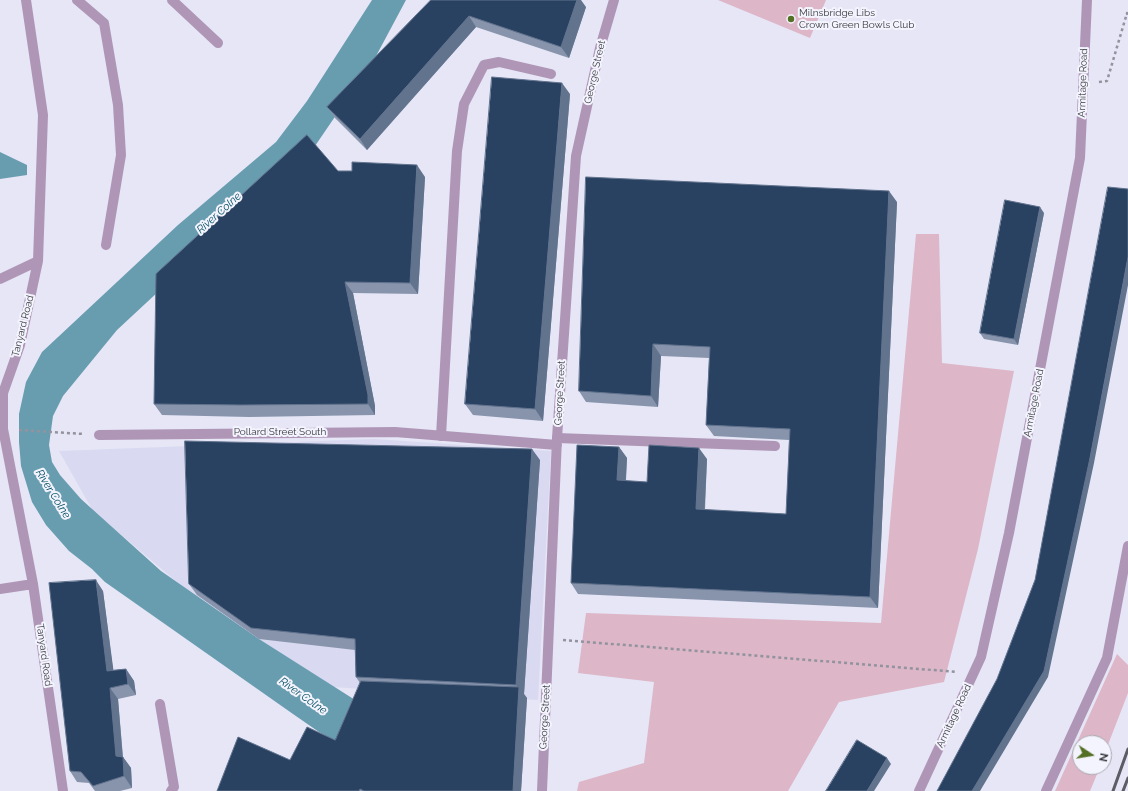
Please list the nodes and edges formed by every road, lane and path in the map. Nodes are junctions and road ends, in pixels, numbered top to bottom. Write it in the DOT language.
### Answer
graph roads {
  1 [pos="26,0"];
  2 [pos="77,0"];
  3 [pos="172,0"];
  4 [pos="614,0"];
  5 [pos="1087,0"];
  6 [pos="1128,14"];
  7 [pos="1128,17"];
  8 [pos="218,44"];
  9 [pos="551,74"];
  10 [pos="1083,82"];
  11 [pos="106,245"];
  12 [pos="38,261"];
  13 [pos="0,279"];
  14 [pos="3,429"];
  15 [pos="99,435"];
  16 [pos="441,436"];
  17 [pos="557,441"];
  18 [pos="775,446"];
  19 [pos="1128,546"];
  20 [pos="33,584"];
  21 [pos="0,589"];
  22 [pos="548,639"];
  23 [pos="974,673"];
  24 [pos="160,704"];
  25 [pos="63,791"];
  26 [pos="171,791"];
  27 [pos="542,791"];
  28 [pos="919,791"];
  29 [pos="1046,791"];
  1 -- 12 [label="street, Tanyard Road"];
  2 -- 11 [label="street"];
  3 -- 8 [label="street"];
  4 -- 17 [label="street, George Street"];
  5 -- 10 [label="street, Armitage Road"];
  6 -- 7 [label="path"];
  6 -- 10 [label="path"];
  9 -- 16 [label="street"];
  10 -- 23 [label="street, Armitage Road"];
  12 -- 13 [label="street"];
  12 -- 14 [label="street, Tanyard Road"];
  14 -- 15 [label="path"];
  14 -- 20 [label="street, Tanyard Road"];
  15 -- 16 [label="street, Pollard Street South"];
  16 -- 17 [label="street, Pollard Street South"];
  17 -- 18 [label="street, Pollard Street South"];
  17 -- 22 [label="street, George Street"];
  19 -- 29 [label="street"];
  20 -- 21 [label="street"];
  20 -- 25 [label="street, Tanyard Road"];
  22 -- 23 [label="path"];
  22 -- 27 [label="street, George Street"];
  23 -- 28 [label="street, Armitage Road"];
  24 -- 26 [label="street"];
}
